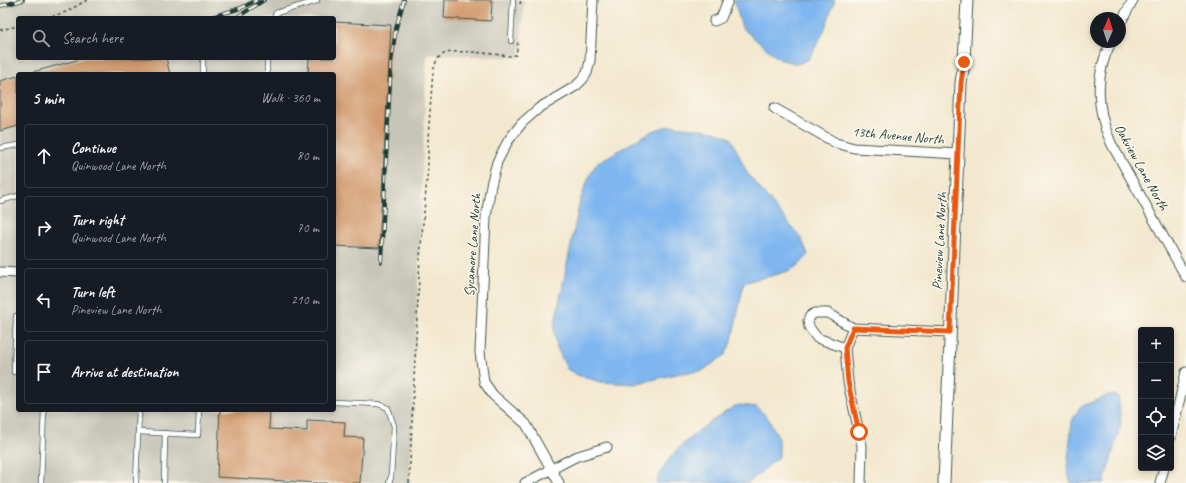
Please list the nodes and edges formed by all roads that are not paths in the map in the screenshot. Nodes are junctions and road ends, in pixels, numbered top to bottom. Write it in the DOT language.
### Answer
graph roads {
  1 [pos="513,0"];
  2 [pos="593,0"];
  3 [pos="728,0"];
  4 [pos="967,0"];
  5 [pos="1133,0"];
  6 [pos="317,1"];
  7 [pos="1126,13"];
  8 [pos="275,16"];
  9 [pos="714,21"];
  10 [pos="511,41"];
  11 [pos="1109,48"];
  12 [pos="203,60"];
  13 [pos="267,60"];
  14 [pos="203,72"];
  15 [pos="267,72"];
  16 [pos="774,108"];
  17 [pos="16,145"];
  18 [pos="0,148"];
  19 [pos="958,154"];
  20 [pos="16,197"];
  21 [pos="0,201"];
  22 [pos="0,272"];
  23 [pos="16,273"];
  24 [pos="1186,277"];
  25 [pos="16,316"];
  26 [pos="853,328"];
  27 [pos="950,332"];
  28 [pos="845,348"];
  29 [pos="16,372"];
  30 [pos="1186,372"];
  31 [pos="336,402"];
  32 [pos="44,412"];
  33 [pos="140,412"];
  34 [pos="199,412"];
  35 [pos="138,432"];
  36 [pos="166,434"];
  37 [pos="1171,435"];
  38 [pos="608,447"];
  39 [pos="551,468"];
  40 [pos="1163,471"];
  41 [pos="41,483"];
  42 [pos="136,483"];
  43 [pos="164,483"];
  44 [pos="389,483"];
  45 [pos="525,483"];
  46 [pos="559,483"];
  47 [pos="861,483"];
  48 [pos="944,483"];
  49 [pos="1160,483"];
  1 -- 10 [label="lane"];
  2 -- 39 [label="street, Sycamore Lane North"];
  3 -- 9 [label="street"];
  4 -- 19 [label="street, Pineview Lane North"];
  5 -- 7 [label="street"];
  6 -- 8 [label="lane"];
  11 -- 24 [label="street, Oakview Lane North"];
  12 -- 14 [label="lane"];
  13 -- 15 [label="lane"];
  16 -- 19 [label="street, 13th Avenue North"];
  17 -- 18 [label="lane"];
  19 -- 27 [label="street, Pineview Lane North"];
  20 -- 21 [label="lane"];
  22 -- 23 [label="street"];
  25 -- 29 [label="lane"];
  26 -- 27 [label="street"];
  26 -- 28 [label="street"];
  26 -- 28 [label="street"];
  27 -- 48 [label="street, Pineview Lane North"];
  28 -- 47 [label="street"];
  30 -- 37 [label="street"];
  31 -- 44 [label="lane"];
  32 -- 41 [label="lane"];
  33 -- 35 [label="lane"];
  34 -- 36 [label="lane"];
  35 -- 36 [label="lane"];
  35 -- 42 [label="lane"];
  36 -- 43 [label="lane"];
  38 -- 39 [label="street"];
  39 -- 45 [label="street"];
  39 -- 46 [label="street, Sycamore Lane North"];
  40 -- 49 [label="street"];
}
